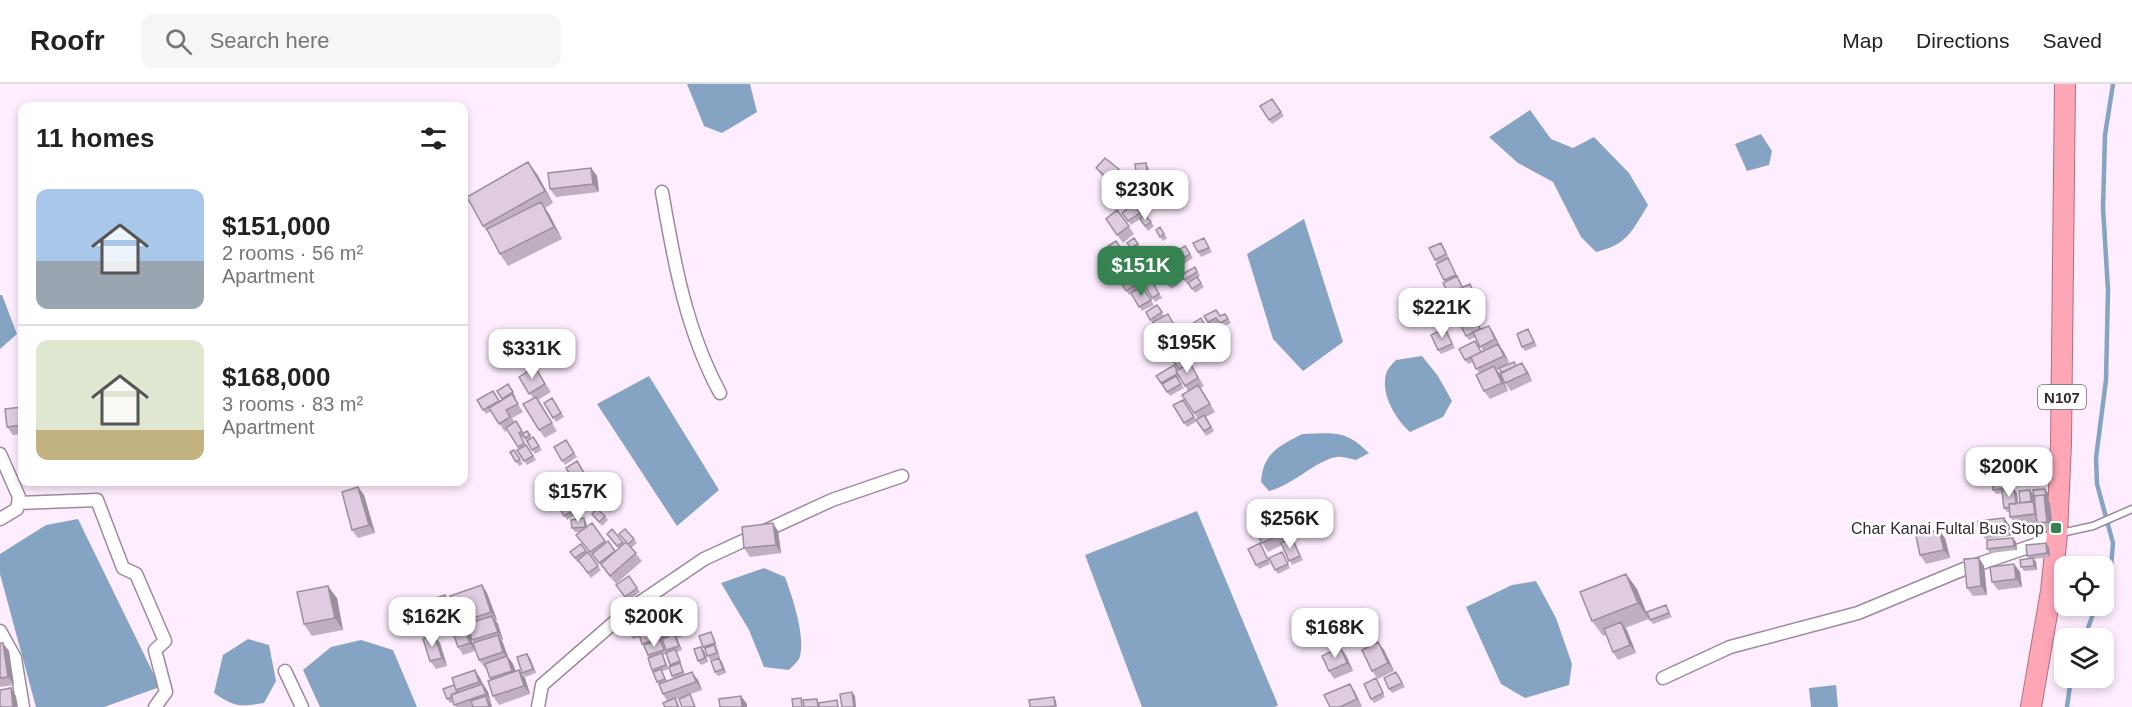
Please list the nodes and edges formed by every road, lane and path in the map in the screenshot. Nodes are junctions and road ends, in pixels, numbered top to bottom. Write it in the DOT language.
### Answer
graph roads {
  1 [pos="2065,84"];
  2 [pos="662,192"];
  3 [pos="720,393"];
  4 [pos="0,454"];
  5 [pos="902,476"];
  6 [pos="18,503"];
  7 [pos="2132,508"];
  8 [pos="0,519"];
  9 [pos="2057,534"];
  10 [pos="0,631"];
  11 [pos="285,671"];
  12 [pos="1663,678"];
  13 [pos="23,707"];
  14 [pos="155,707"];
  15 [pos="302,707"];
  16 [pos="538,707"];
  17 [pos="2031,707"];
  1 -- 9 [label="highway, N107"];
  2 -- 3 [label="street"];
  4 -- 6 [label="street"];
  5 -- 16 [label="street"];
  6 -- 8 [label="street"];
  6 -- 14 [label="street"];
  7 -- 9 [label="lane"];
  9 -- 12 [label="street"];
  9 -- 17 [label="highway, N107"];
  10 -- 13 [label="street"];
  11 -- 15 [label="street"];
}
